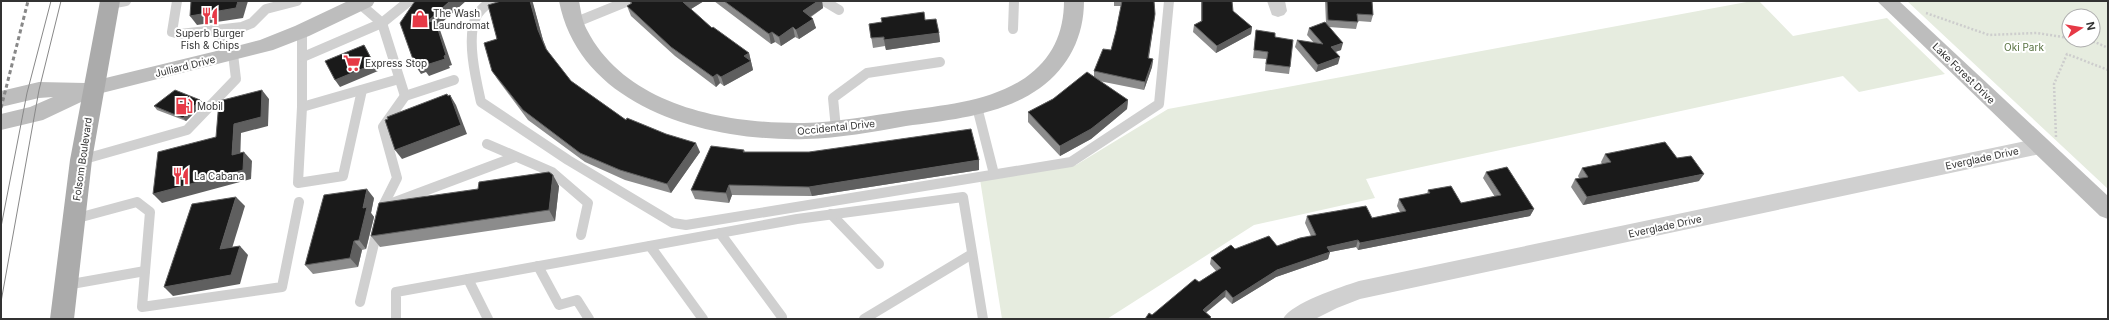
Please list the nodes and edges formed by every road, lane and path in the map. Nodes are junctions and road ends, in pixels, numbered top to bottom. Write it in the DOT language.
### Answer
graph roads {
  1 [pos="177,1"];
  2 [pos="297,1"];
  3 [pos="409,1"];
  4 [pos="491,1"];
  5 [pos="569,1"];
  6 [pos="628,1"];
  7 [pos="824,1"];
  8 [pos="1014,1"];
  9 [pos="1074,1"];
  10 [pos="1168,1"];
  11 [pos="1887,1"];
  12 [pos="115,2"];
  13 [pos="362,2"];
  14 [pos="266,5"];
  15 [pos="839,10"];
  16 [pos="1923,12"];
  17 [pos="382,23"];
  18 [pos="574,23"];
  19 [pos="1013,29"];
  20 [pos="215,31"];
  21 [pos="302,31"];
  22 [pos="2061,37"];
  23 [pos="227,56"];
  24 [pos="303,57"];
  25 [pos="940,62"];
  26 [pos="2108,70"];
  27 [pos="399,79"];
  28 [pos="454,80"];
  29 [pos="93,88"];
  30 [pos="362,90"];
  31 [pos="404,96"];
  32 [pos="1,99"];
  33 [pos="302,107"];
  34 [pos="977,107"];
  35 [pos="1,122"];
  36 [pos="836,129"];
  37 [pos="2048,143"];
  38 [pos="487,144"];
  39 [pos="515,157"];
  40 [pos="81,160"];
  41 [pos="994,174"];
  42 [pos="299,202"];
  43 [pos="383,206"];
  44 [pos="2108,210"];
  45 [pos="831,214"];
  46 [pos="74,218"];
  47 [pos="720,233"];
  48 [pos="581,235"];
  49 [pos="650,246"];
  50 [pos="972,254"];
  51 [pos="879,264"];
  52 [pos="538,266"];
  53 [pos="145,271"];
  54 [pos="468,279"];
  55 [pos="66,285"];
  56 [pos="360,302"];
  57 [pos="782,317"];
  58 [pos="62,319"];
  59 [pos="396,319"];
  60 [pos="488,319"];
  61 [pos="589,319"];
  62 [pos="704,319"];
  63 [pos="864,319"];
  64 [pos="983,319"];
  65 [pos="1294,319"];
  1 -- 20 [label="lane"];
  2 -- 14 [label="lane"];
  3 -- 17 [label="lane"];
  4 -- 41 [label="lane"];
  5 -- 18 [label="street, Occidental Drive"];
  6 -- 18 [label="lane"];
  7 -- 15 [label="lane"];
  8 -- 19 [label="lane"];
  9 -- 34 [label="street, Occidental Drive"];
  10 -- 41 [label="lane"];
  11 -- 37 [label="street, Lake Forest Drive"];
  12 -- 29 [label="main road, Folsom Boulevard"];
  13 -- 17 [label="lane"];
  13 -- 21 [label="street, Julliard Drive"];
  14 -- 20 [label="lane"];
  16 -- 22 [label="path"];
  17 -- 24 [label="lane"];
  17 -- 27 [label="lane"];
  18 -- 36 [label="street, Occidental Drive"];
  20 -- 23 [label="lane"];
  21 -- 23 [label="street, Julliard Drive"];
  21 -- 24 [label="lane"];
  23 -- 29 [label="street, Julliard Drive"];
  23 -- 40 [label="lane"];
  24 -- 33 [label="lane"];
  25 -- 36 [label="lane"];
  26 -- 37 [label="path"];
  27 -- 30 [label="lane"];
  27 -- 31 [label="lane"];
  28 -- 31 [label="lane"];
  29 -- 32 [label="street"];
  29 -- 35 [label="street"];
  29 -- 40 [label="main road, Folsom Boulevard"];
  30 -- 33 [label="lane"];
  30 -- 33 [label="lane"];
  31 -- 43 [label="lane"];
  34 -- 36 [label="street, Occidental Drive"];
  34 -- 41 [label="lane"];
  37 -- 44 [label="street, Lake Forest Drive"];
  37 -- 65 [label="street, Everglade Drive"];
  38 -- 39 [label="lane"];
  39 -- 43 [label="lane"];
  39 -- 48 [label="lane"];
  40 -- 46 [label="main road, Folsom Boulevard"];
  42 -- 53 [label="lane"];
  43 -- 56 [label="lane"];
  45 -- 47 [label="lane"];
  45 -- 50 [label="lane"];
  45 -- 51 [label="lane"];
  46 -- 53 [label="lane"];
  46 -- 55 [label="main road, Folsom Boulevard"];
  47 -- 49 [label="lane"];
  47 -- 57 [label="lane"];
  49 -- 52 [label="lane"];
  49 -- 62 [label="lane"];
  50 -- 63 [label="lane"];
  50 -- 64 [label="lane"];
  52 -- 54 [label="lane"];
  52 -- 61 [label="lane"];
  53 -- 55 [label="lane"];
  54 -- 59 [label="lane"];
  54 -- 60 [label="lane"];
  55 -- 58 [label="main road, Folsom Boulevard"];
}
